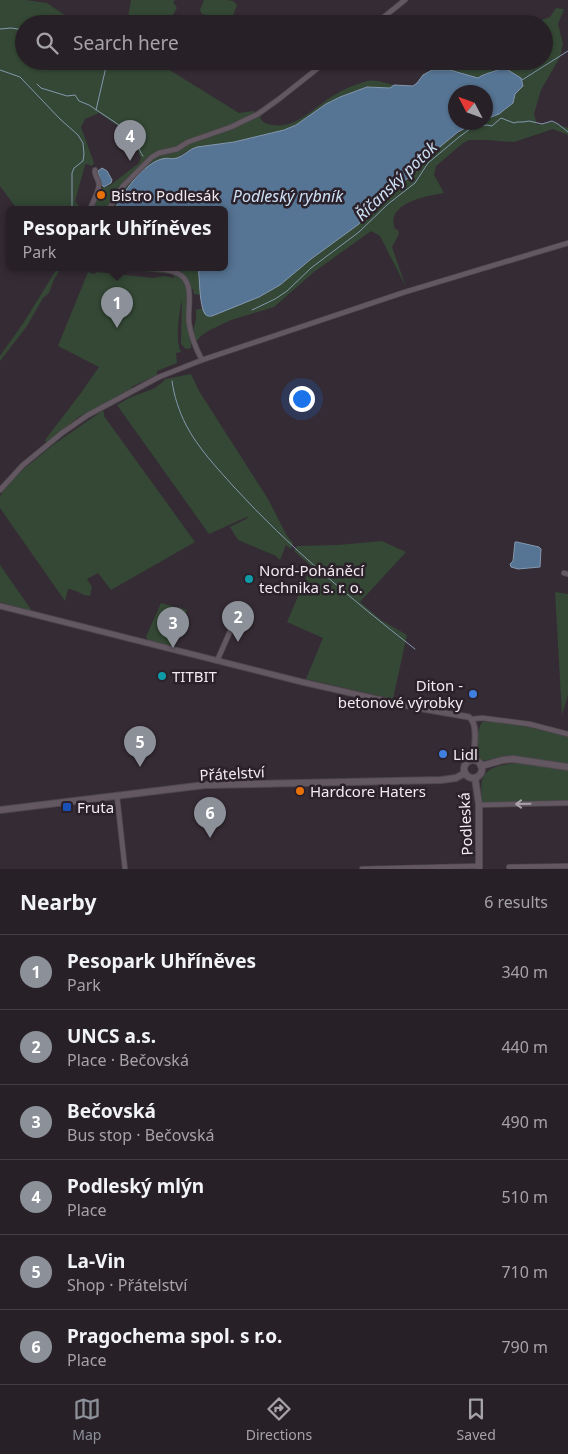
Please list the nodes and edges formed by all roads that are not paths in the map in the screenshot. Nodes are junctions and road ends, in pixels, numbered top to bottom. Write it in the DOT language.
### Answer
graph roads {
  1 [pos="405,0"];
  2 [pos="386,15"];
  3 [pos="316,70"];
  4 [pos="95,170"];
  5 [pos="91,206"];
  6 [pos="111,206"];
  7 [pos="568,243"];
  8 [pos="171,271"];
  9 [pos="202,360"];
  10 [pos="0,490"];
  11 [pos="0,606"];
  12 [pos="239,611"];
  13 [pos="217,661"];
  14 [pos="473,720"];
  15 [pos="568,733"];
  16 [pos="473,760"];
  17 [pos="481,766"];
  18 [pos="568,767"];
  19 [pos="464,773"];
  20 [pos="475,778"];
  21 [pos="117,796"];
  22 [pos="568,803"];
  23 [pos="479,805"];
  24 [pos="0,810"];
  25 [pos="568,866"];
  26 [pos="509,867"];
  27 [pos="480,868"];
  28 [pos="125,869"];
  29 [pos="362,869"];
  30 [pos="415,869"];
  1 -- 2 [label="street"];
  3 -- 6 [label="street"];
  4 -- 5 [label="street"];
  7 -- 9 [label="street"];
  8 -- 9 [label="street"];
  9 -- 10 [label="street"];
  11 -- 13 [label="street"];
  12 -- 13 [label="street"];
  13 -- 14 [label="street"];
  14 -- 15 [label="street"];
  14 -- 16 [label="street"];
  16 -- 17 [label="main road"];
  16 -- 19 [label="main road"];
  17 -- 18 [label="main road"];
  17 -- 20 [label="main road"];
  19 -- 20 [label="main road"];
  19 -- 21 [label="main road, Přátelství"];
  20 -- 23 [label="main road, Podleská"];
  21 -- 24 [label="main road, Přátelství"];
  21 -- 28 [label="street"];
  22 -- 23 [label="street, one-way"];
  23 -- 27 [label="main road, Podleská"];
  25 -- 26 [label="street"];
  27 -- 30 [label="street"];
  29 -- 30 [label="street"];
}
